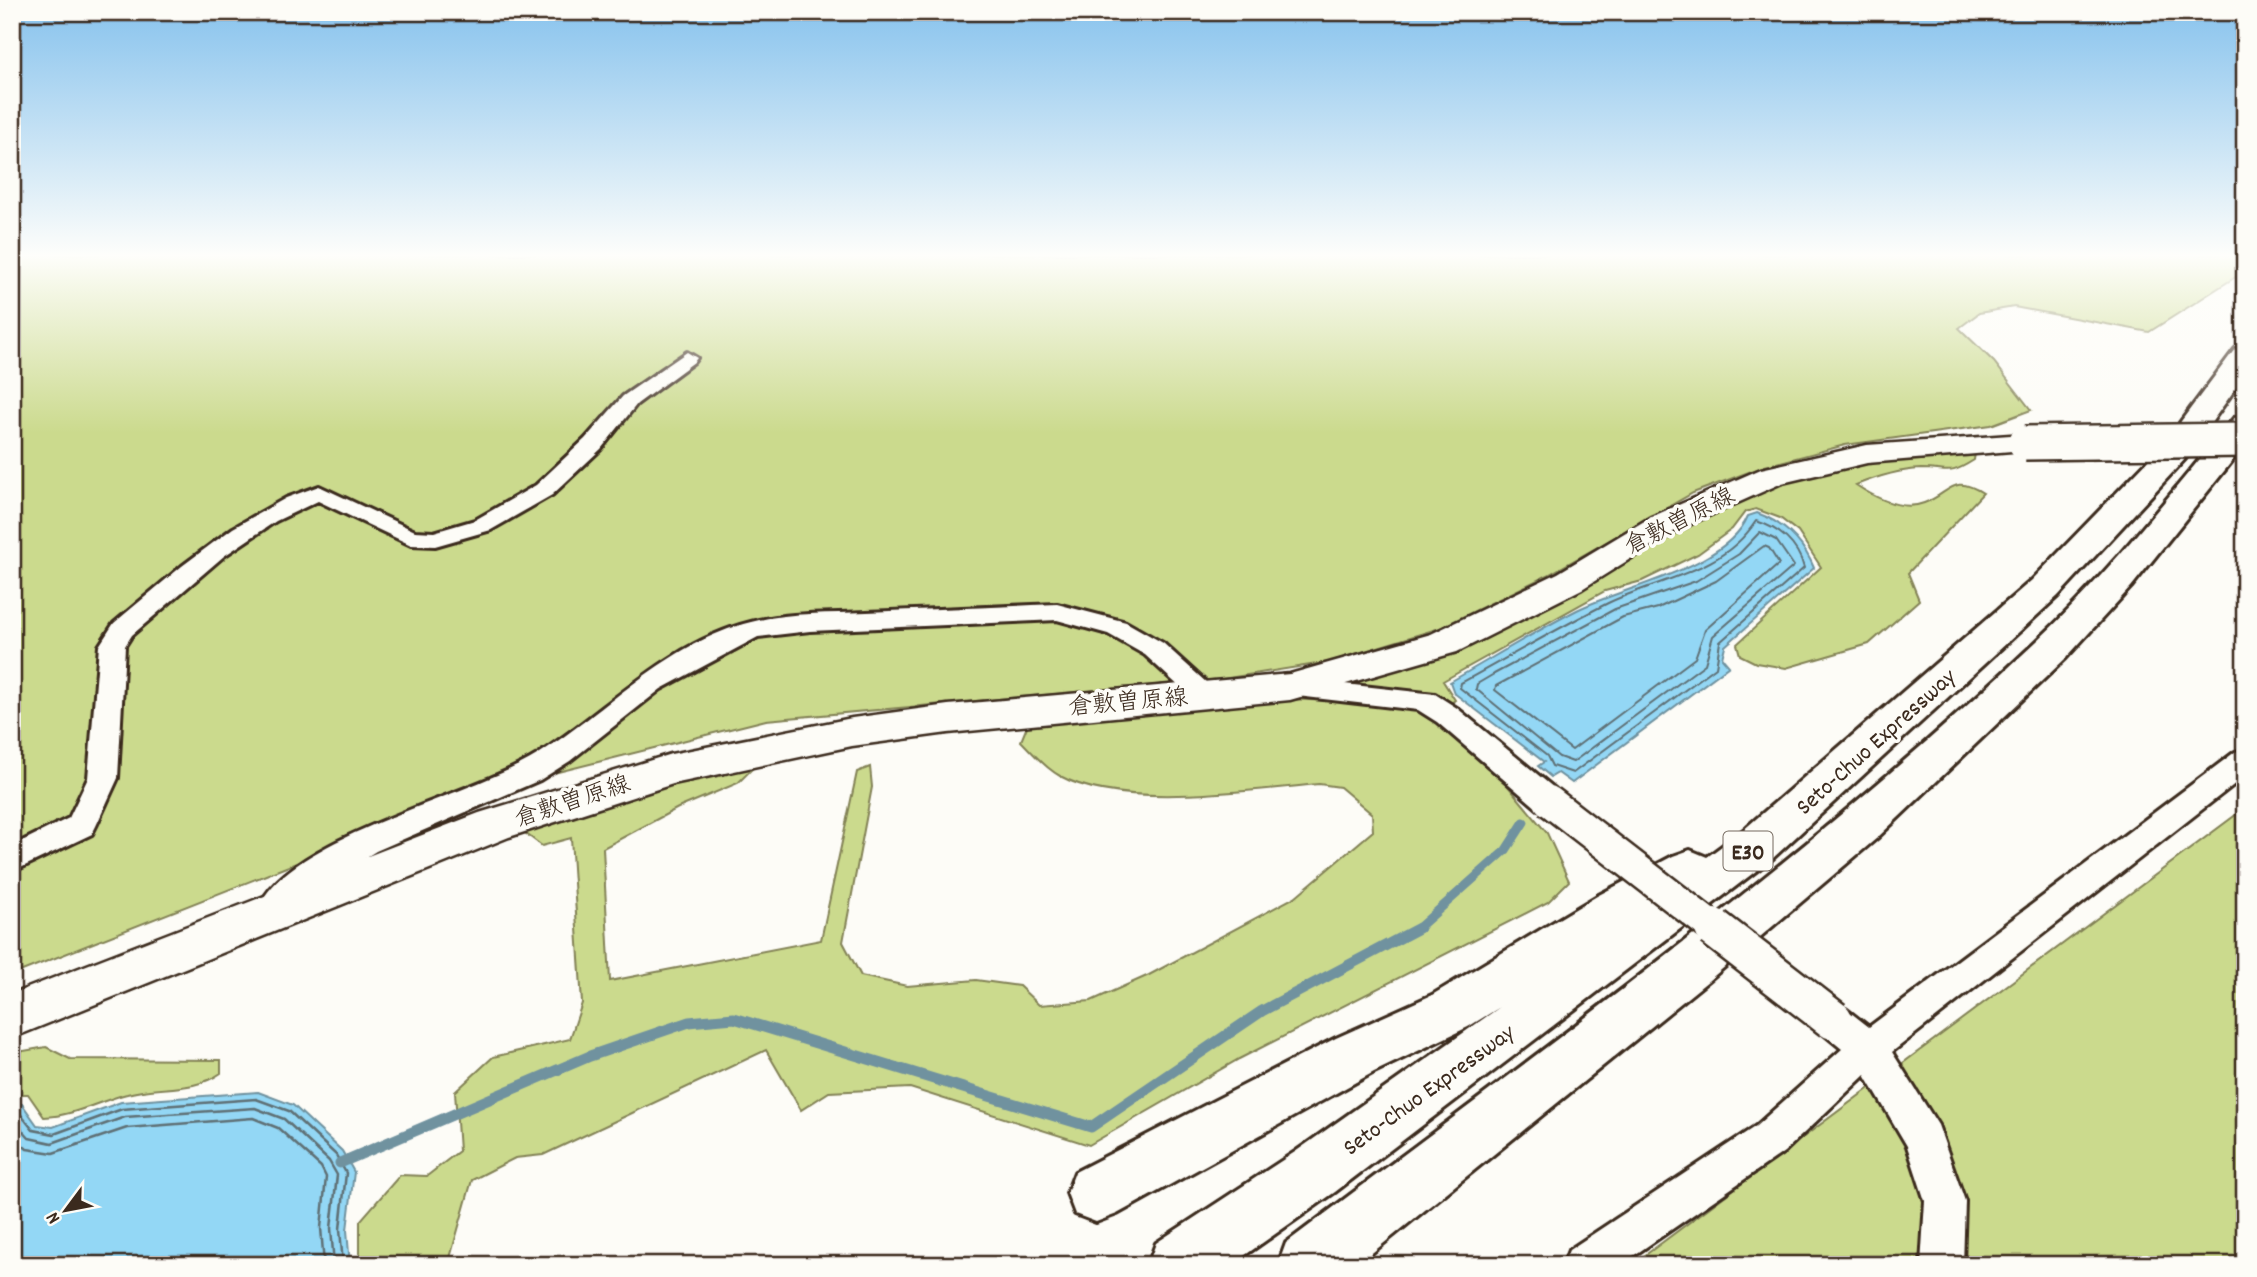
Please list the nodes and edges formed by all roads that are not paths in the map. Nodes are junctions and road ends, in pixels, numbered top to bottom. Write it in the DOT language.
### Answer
graph roads {
  1 [pos="2245,355"];
  2 [pos="687,358"];
  3 [pos="2245,425"];
  4 [pos="2245,440"];
  5 [pos="1290,687"];
  6 [pos="1205,694"];
  7 [pos="2245,760"];
  8 [pos="1757,845"];
  9 [pos="12,860"];
  10 [pos="263,916"];
  11 [pos="12,1016"];
  12 [pos="1869,1048"];
  13 [pos="1097,1193"];
  14 [pos="1178,1265"];
  15 [pos="1308,1265"];
  16 [pos="1584,1265"];
  17 [pos="1942,1265"];
  1 -- 8 [label="highway, Seto-Chuo Expressway / E30"];
  2 -- 9 [label="street"];
  3 -- 15 [label="highway, E30"];
  4 -- 5 [label="street, 倉敷曽原線, bridge"];
  5 -- 6 [label="street, 倉敷曽原線"];
  5 -- 12 [label="street, bridge"];
  6 -- 10 [label="street, 倉敷曽原線"];
  6 -- 10 [label="street"];
  7 -- 12 [label="street"];
  8 -- 13 [label="highway"];
  8 -- 14 [label="highway, Seto-Chuo Expressway / E30"];
  10 -- 11 [label="street, 倉敷曽原線"];
  12 -- 16 [label="street"];
  12 -- 17 [label="street"];
}
